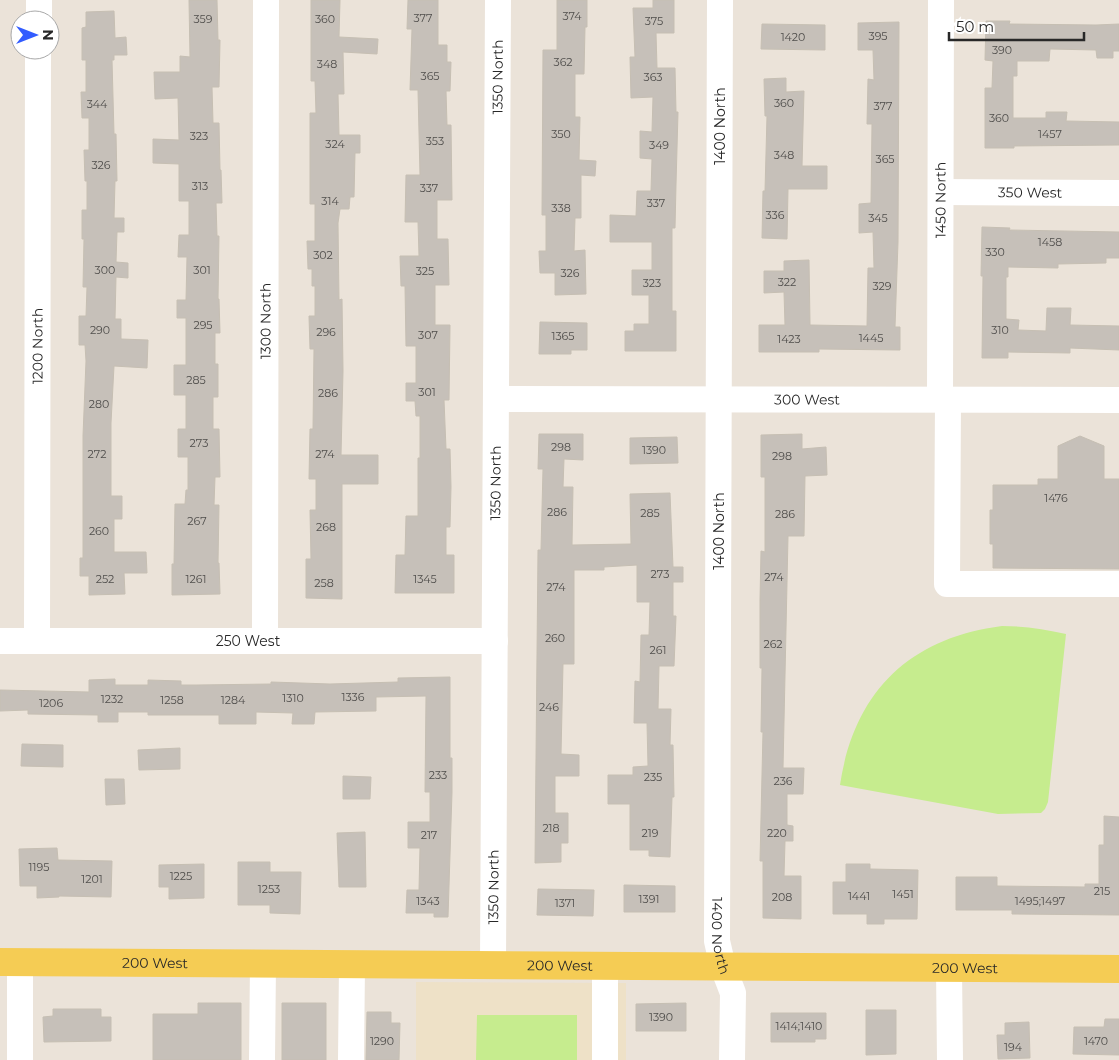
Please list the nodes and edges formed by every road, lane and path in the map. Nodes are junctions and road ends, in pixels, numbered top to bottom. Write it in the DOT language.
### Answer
graph roads {
  1 [pos="266,0"];
  2 [pos="498,0"];
  3 [pos="720,0"];
  4 [pos="941,0"];
  5 [pos="38,60"];
  6 [pos="941,192"];
  7 [pos="1119,193"];
  8 [pos="496,399"];
  9 [pos="719,399"];
  10 [pos="944,400"];
  11 [pos="1119,400"];
  12 [pos="1119,584"];
  13 [pos="0,641"];
  14 [pos="37,641"];
  15 [pos="265,641"];
  16 [pos="495,641"];
  17 [pos="10,962"];
  18 [pos="263,964"];
  19 [pos="352,964"];
  20 [pos="494,965"];
  21 [pos="605,966"];
  22 [pos="723,967"];
  23 [pos="949,968"];
  24 [pos="1119,969"];
  25 [pos="20,1060"];
  26 [pos="262,1060"];
  27 [pos="351,1060"];
  28 [pos="605,1060"];
  29 [pos="732,1060"];
  30 [pos="950,1060"];
  1 -- 15 [label="street, 1300 North"];
  2 -- 8 [label="street, 1350 North"];
  3 -- 9 [label="street, 1400 North"];
  4 -- 6 [label="street, 1450 North"];
  5 -- 14 [label="street, 1200 North"];
  6 -- 7 [label="street, 350 West"];
  6 -- 10 [label="street, 1450 North"];
  8 -- 9 [label="street, 300 West"];
  8 -- 16 [label="street, 1350 North"];
  9 -- 10 [label="street, 300 West"];
  9 -- 22 [label="street, 1400 North"];
  10 -- 11 [label="street, 300 West"];
  10 -- 12 [label="street, 1450 North"];
  13 -- 14 [label="street, 250 West"];
  14 -- 15 [label="street, 250 West"];
  15 -- 16 [label="street, 250 West"];
  16 -- 20 [label="street, 1350 North"];
  17 -- 18 [label="main road, 200 West"];
  17 -- 25 [label="street"];
  18 -- 19 [label="main road, 200 West"];
  18 -- 26 [label="street"];
  19 -- 20 [label="main road, 200 West"];
  19 -- 27 [label="street"];
  20 -- 21 [label="main road, 200 West"];
  21 -- 22 [label="main road, 200 West"];
  21 -- 28 [label="street"];
  22 -- 23 [label="main road, 200 West"];
  22 -- 29 [label="street, 1400 North"];
  23 -- 24 [label="main road, 200 West"];
  23 -- 30 [label="street"];
}
